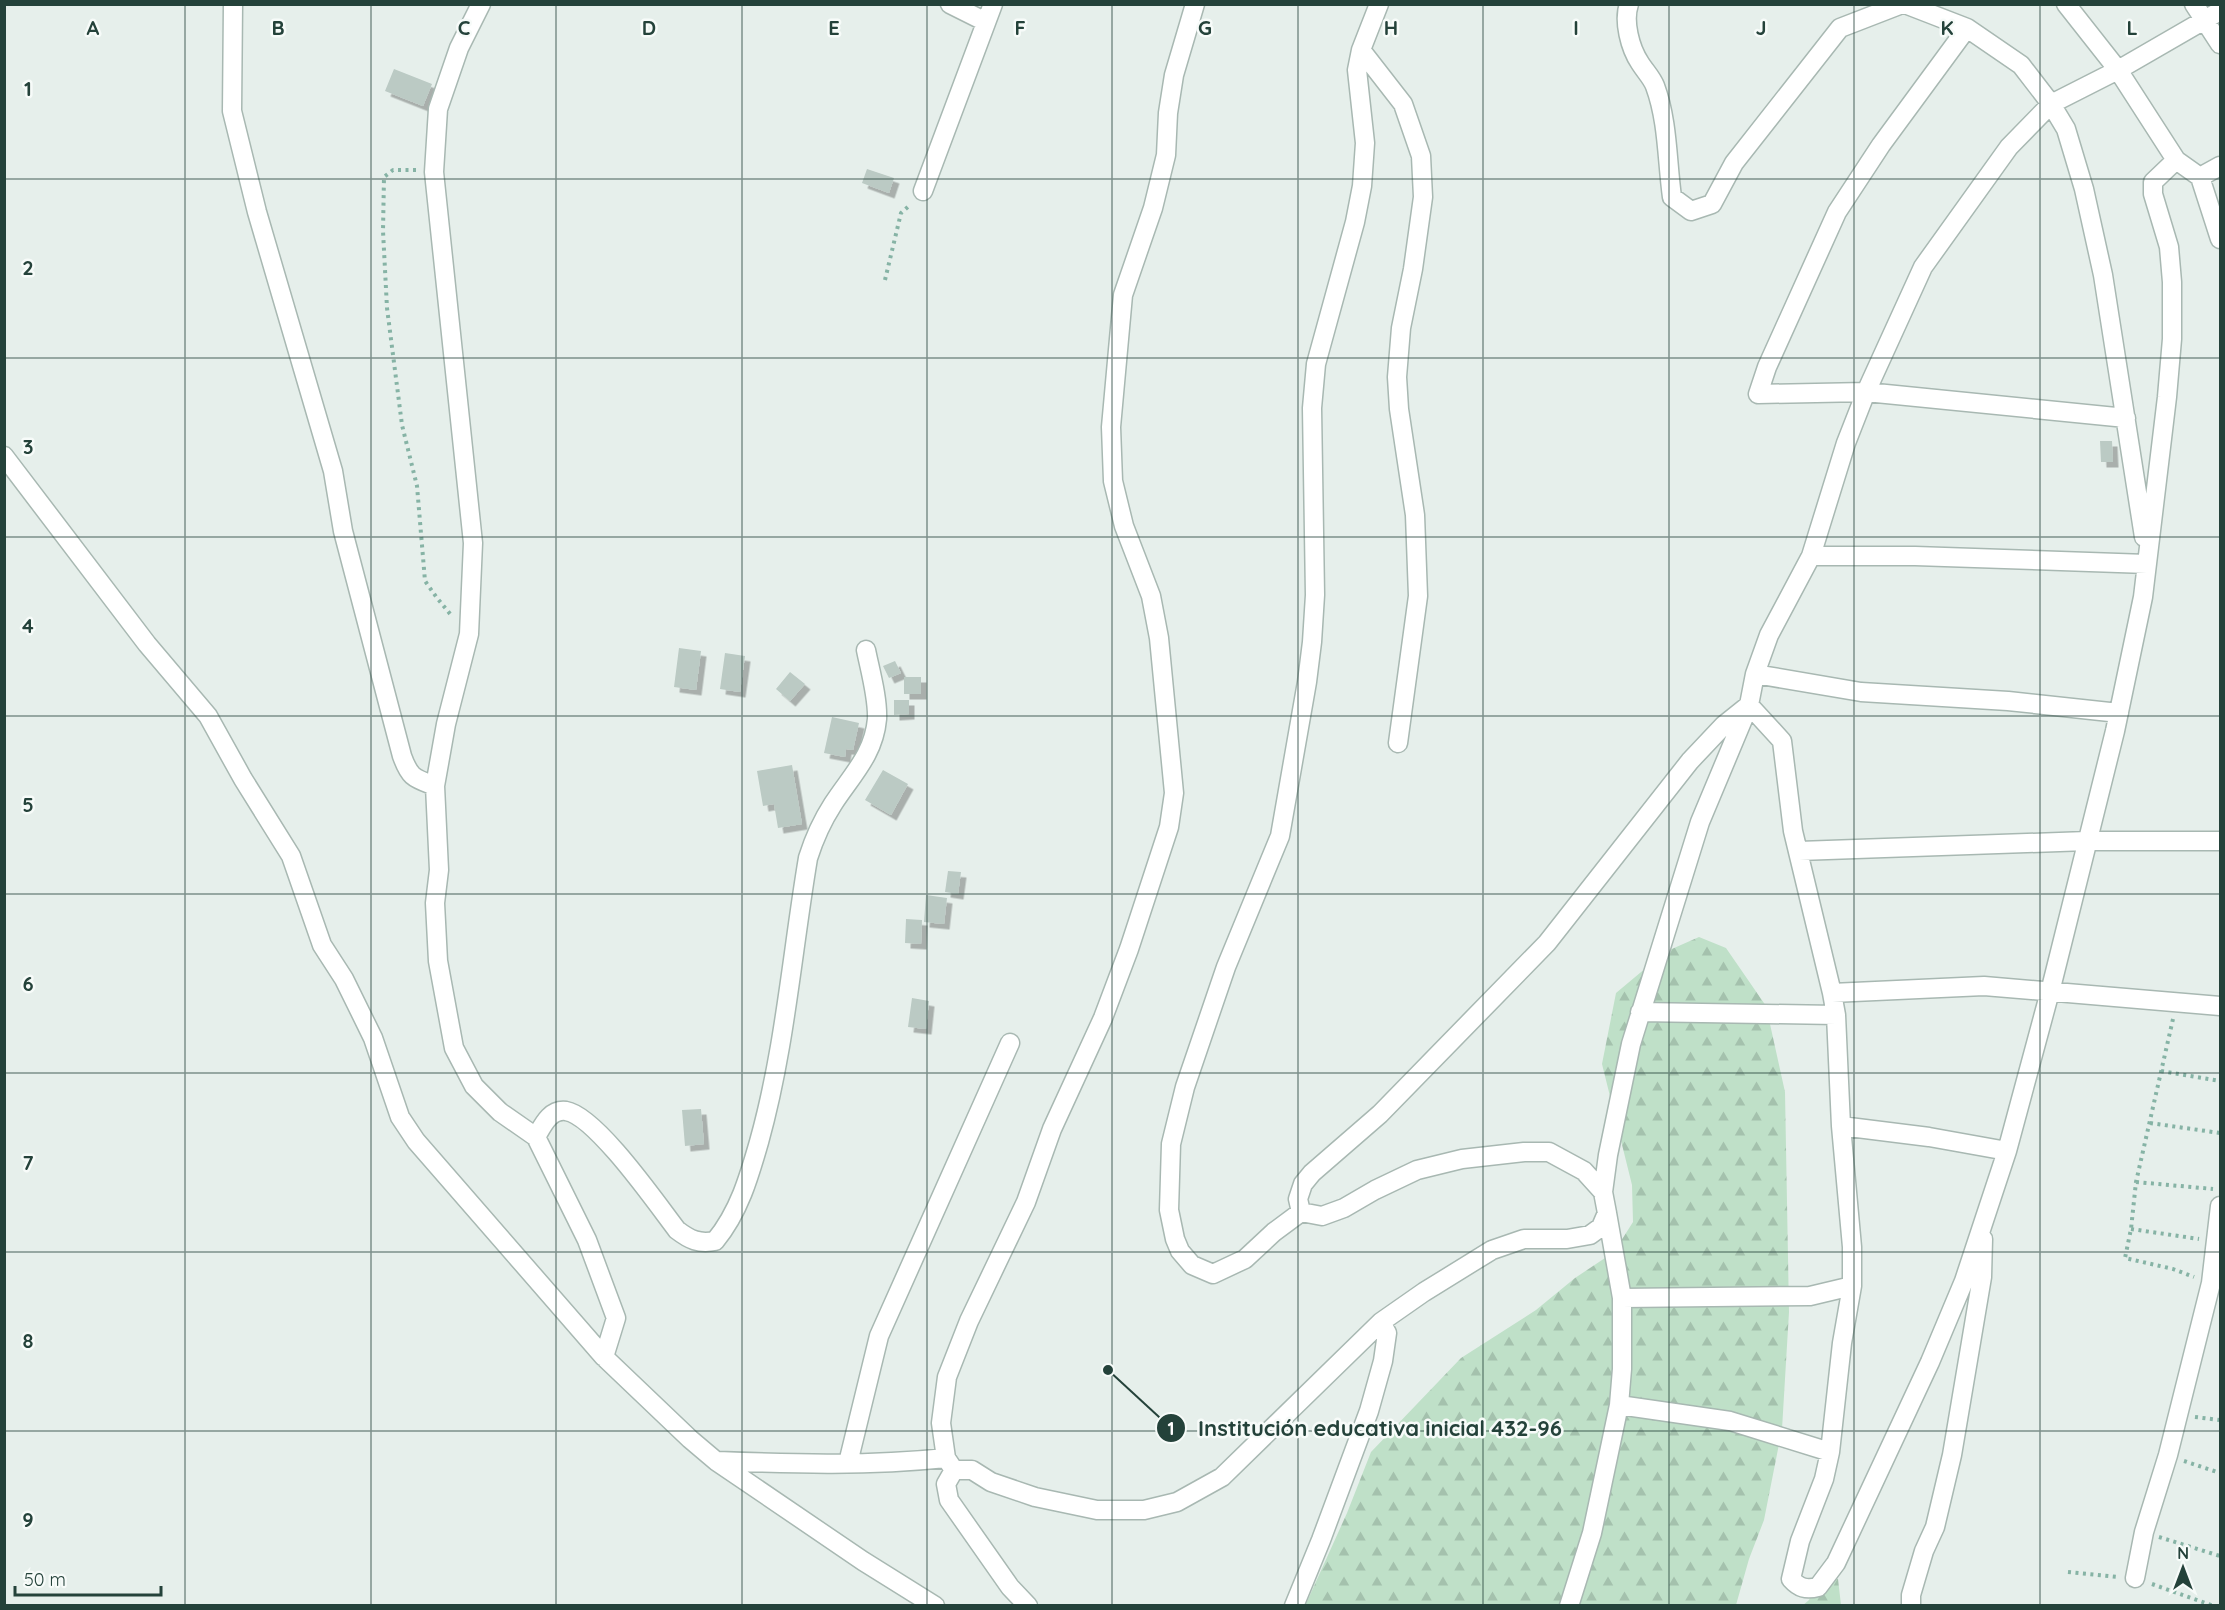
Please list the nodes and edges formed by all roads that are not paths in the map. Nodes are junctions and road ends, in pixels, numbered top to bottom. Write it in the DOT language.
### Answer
graph roads {
  1 [pos="233,4"];
  2 [pos="481,4"];
  3 [pos="950,4"];
  4 [pos="993,4"];
  5 [pos="1195,4"];
  6 [pos="1378,4"];
  7 [pos="1629,4"];
  8 [pos="1904,4"];
  9 [pos="2066,4"];
  10 [pos="2194,4"];
  11 [pos="2213,15"];
  12 [pos="986,22"];
  13 [pos="1967,27"];
  14 [pos="2220,44"];
  15 [pos="1361,50"];
  16 [pos="2118,70"];
  17 [pos="2051,104"];
  18 [pos="2175,160"];
  19 [pos="2220,166"];
  20 [pos="2200,177"];
  21 [pos="923,191"];
  22 [pos="2220,239"];
  23 [pos="1866,392"];
  24 [pos="2126,418"];
  25 [pos="4,456"];
  26 [pos="1811,556"];
  27 [pos="2147,562"];
  28 [pos="866,650"];
  29 [pos="1755,674"];
  30 [pos="1749,705"];
  31 [pos="2119,712"];
  32 [pos="1398,743"];
  33 [pos="435,786"];
  34 [pos="2087,841"];
  35 [pos="2220,841"];
  36 [pos="1799,851"];
  37 [pos="2050,991"];
  38 [pos="1832,993"];
  39 [pos="2220,1006"];
  40 [pos="1640,1012"];
  41 [pos="1836,1015"];
  42 [pos="1010,1043"];
  43 [pos="1841,1126"];
  44 [pos="536,1137"];
  45 [pos="2007,1151"];
  46 [pos="1603,1192"];
  47 [pos="2220,1206"];
  48 [pos="1301,1212"];
  49 [pos="1606,1213"];
  50 [pos="1984,1216"];
  51 [pos="1852,1286"];
  52 [pos="1622,1298"];
  53 [pos="1381,1322"];
  54 [pos="604,1357"];
  55 [pos="1619,1405"];
  56 [pos="1830,1452"];
  57 [pos="716,1461"];
  58 [pos="848,1463"];
  59 [pos="950,1464"];
  60 [pos="2135,1578"];
  61 [pos="1818,1587"];
  62 [pos="935,1605"];
  63 [pos="1028,1605"];
  64 [pos="1294,1605"];
  65 [pos="1569,1605"];
  66 [pos="1806,1605"];
  67 [pos="1911,1605"];
  1 -- 33 [label="street"];
  2 -- 33 [label="street"];
  3 -- 12 [label="street"];
  4 -- 12 [label="street"];
  5 -- 59 [label="street"];
  6 -- 15 [label="street"];
  7 -- 8 [label="street"];
  8 -- 13 [label="street"];
  9 -- 16 [label="street"];
  10 -- 11 [label="street"];
  11 -- 14 [label="street"];
  11 -- 16 [label="street"];
  12 -- 21 [label="street"];
  13 -- 17 [label="street"];
  13 -- 23 [label="street"];
  15 -- 32 [label="street"];
  15 -- 48 [label="street"];
  16 -- 17 [label="street"];
  16 -- 18 [label="street"];
  17 -- 23 [label="street"];
  17 -- 24 [label="street"];
  18 -- 20 [label="street"];
  18 -- 27 [label="street"];
  19 -- 20 [label="street"];
  20 -- 22 [label="street"];
  23 -- 24 [label="street"];
  23 -- 26 [label="street"];
  24 -- 27 [label="street"];
  25 -- 54 [label="street"];
  26 -- 27 [label="street"];
  26 -- 29 [label="street"];
  27 -- 31 [label="street"];
  28 -- 44 [label="street"];
  29 -- 30 [label="street"];
  29 -- 31 [label="street"];
  30 -- 36 [label="street"];
  30 -- 40 [label="street"];
  30 -- 48 [label="street"];
  31 -- 34 [label="street"];
  33 -- 44 [label="street"];
  34 -- 35 [label="street"];
  34 -- 36 [label="street"];
  34 -- 37 [label="street"];
  36 -- 38 [label="street"];
  37 -- 38 [label="street"];
  37 -- 39 [label="street"];
  37 -- 45 [label="street"];
  38 -- 41 [label="street"];
  40 -- 41 [label="street"];
  40 -- 46 [label="street"];
  41 -- 43 [label="street"];
  42 -- 58 [label="street"];
  43 -- 45 [label="street"];
  43 -- 51 [label="street"];
  44 -- 54 [label="street"];
  45 -- 50 [label="street"];
  46 -- 48 [label="street"];
  46 -- 49 [label="street"];
  47 -- 60 [label="street"];
  49 -- 52 [label="street"];
  49 -- 53 [label="street"];
  50 -- 61 [label="street"];
  50 -- 67 [label="street"];
  51 -- 52 [label="street"];
  51 -- 56 [label="street"];
  52 -- 55 [label="street"];
  53 -- 59 [label="street"];
  53 -- 64 [label="street"];
  54 -- 57 [label="street"];
  55 -- 56 [label="street"];
  55 -- 65 [label="street"];
  56 -- 61 [label="street"];
  57 -- 58 [label="street"];
  57 -- 62 [label="street"];
  58 -- 59 [label="street"];
  59 -- 63 [label="street"];
  61 -- 66 [label="street"];
}
